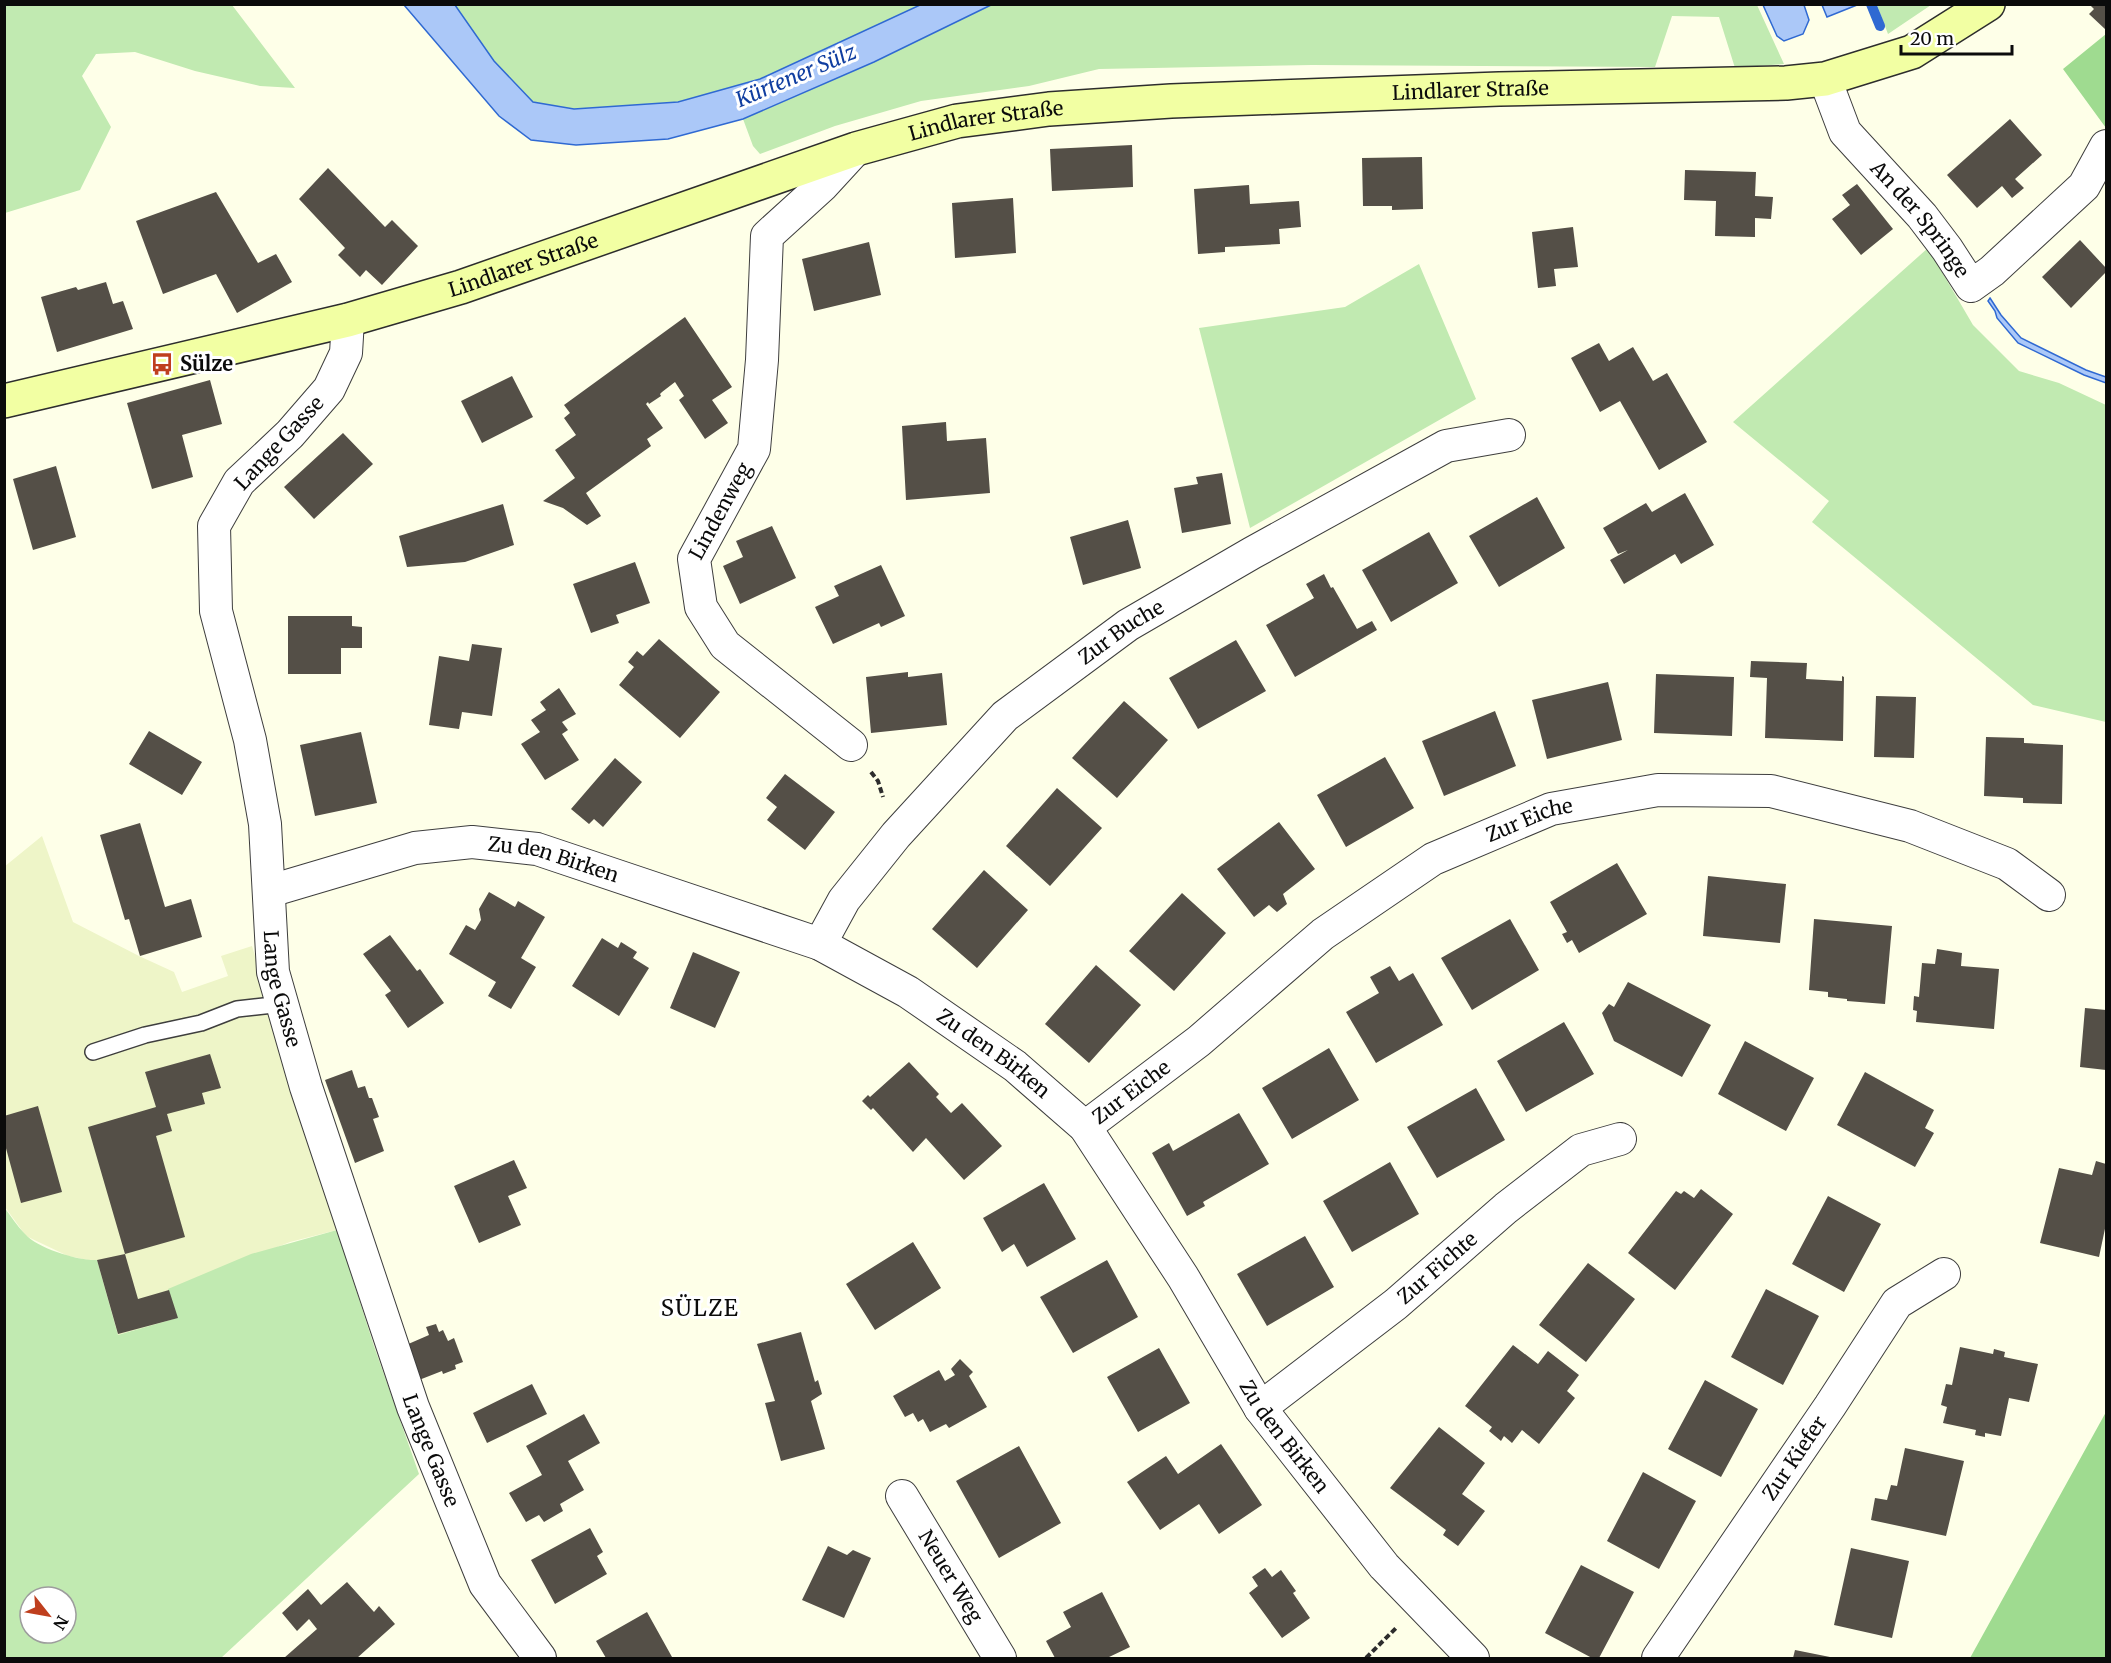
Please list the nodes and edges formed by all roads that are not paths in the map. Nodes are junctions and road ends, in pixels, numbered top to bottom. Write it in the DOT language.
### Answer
graph roads {
  1 [pos="1988,4"];
  2 [pos="1825,79"];
  3 [pos="2106,146"];
  4 [pos="856,149"];
  5 [pos="348,320"];
  6 [pos="4,402"];
  7 [pos="1509,435"];
  8 [pos="850,745"];
  9 [pos="270,891"];
  10 [pos="2049,895"];
  11 [pos="820,944"];
  12 [pos="282,1004"];
  13 [pos="93,1052"];
  14 [pos="1085,1127"];
  15 [pos="1620,1139"];
  16 [pos="1944,1274"];
  17 [pos="1260,1408"];
  18 [pos="902,1496"];
  19 [pos="540,1659"];
  20 [pos="1000,1659"];
  21 [pos="1473,1659"];
  22 [pos="1658,1659"];
  1 -- 2 [label="main road, Lindlarer Straße"];
  2 -- 3 [label="street, An der Springe"];
  2 -- 4 [label="main road, Lindlarer Straße"];
  4 -- 5 [label="main road, Lindlarer Straße"];
  4 -- 8 [label="street, Lindenweg"];
  5 -- 6 [label="main road, Lindlarer Straße"];
  5 -- 9 [label="street, Lange Gasse"];
  7 -- 11 [label="street, Zur Buche"];
  9 -- 11 [label="street, Zu den Birken"];
  9 -- 12 [label="street, Lange Gasse"];
  10 -- 14 [label="street, Zur Eiche"];
  11 -- 14 [label="street, Zu den Birken"];
  12 -- 13 [label="lane"];
  12 -- 19 [label="street, Lange Gasse"];
  14 -- 17 [label="street, Zu den Birken"];
  15 -- 17 [label="street, Zur Fichte"];
  16 -- 22 [label="street, Zur Kiefer"];
  17 -- 21 [label="street, Zu den Birken"];
  18 -- 20 [label="street, Neuer Weg"];
}
